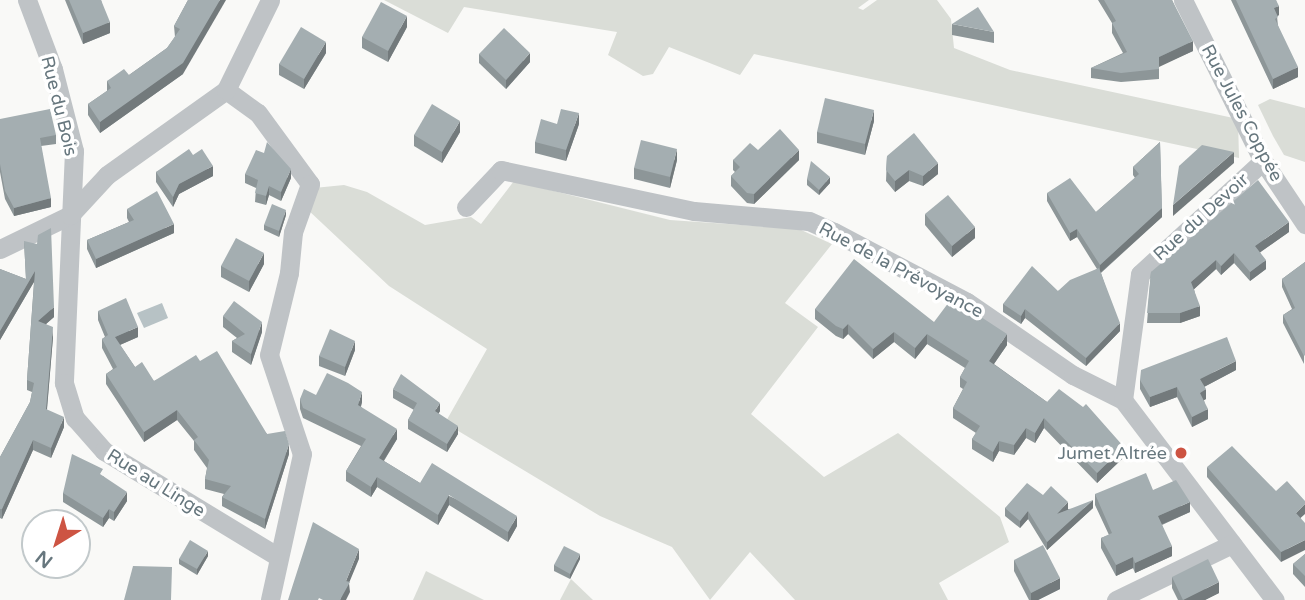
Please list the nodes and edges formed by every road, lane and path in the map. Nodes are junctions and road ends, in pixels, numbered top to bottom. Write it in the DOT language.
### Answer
graph roads {
  1 [pos="27,0"];
  2 [pos="270,0"];
  3 [pos="1183,0"];
  4 [pos="226,90"];
  5 [pos="1263,161"];
  6 [pos="466,207"];
  7 [pos="69,215"];
  8 [pos="1305,224"];
  9 [pos="0,249"];
  10 [pos="1123,400"];
  11 [pos="1232,544"];
  12 [pos="278,557"];
  13 [pos="270,600"];
  14 [pos="1116,600"];
  15 [pos="1275,600"];
  1 -- 7 [label="street, Rue du Bois"];
  2 -- 4 [label="street"];
  3 -- 5 [label="street, Rue Jules Coppée"];
  4 -- 7 [label="street"];
  4 -- 12 [label="street"];
  5 -- 8 [label="street, Rue Jules Coppée"];
  5 -- 10 [label="street, Rue du Devoir"];
  6 -- 10 [label="street, Rue de la Prévoyance"];
  7 -- 9 [label="street"];
  7 -- 12 [label="street, Rue au Linge"];
  10 -- 11 [label="street"];
  11 -- 14 [label="street"];
  11 -- 15 [label="street"];
  12 -- 13 [label="street"];
}
